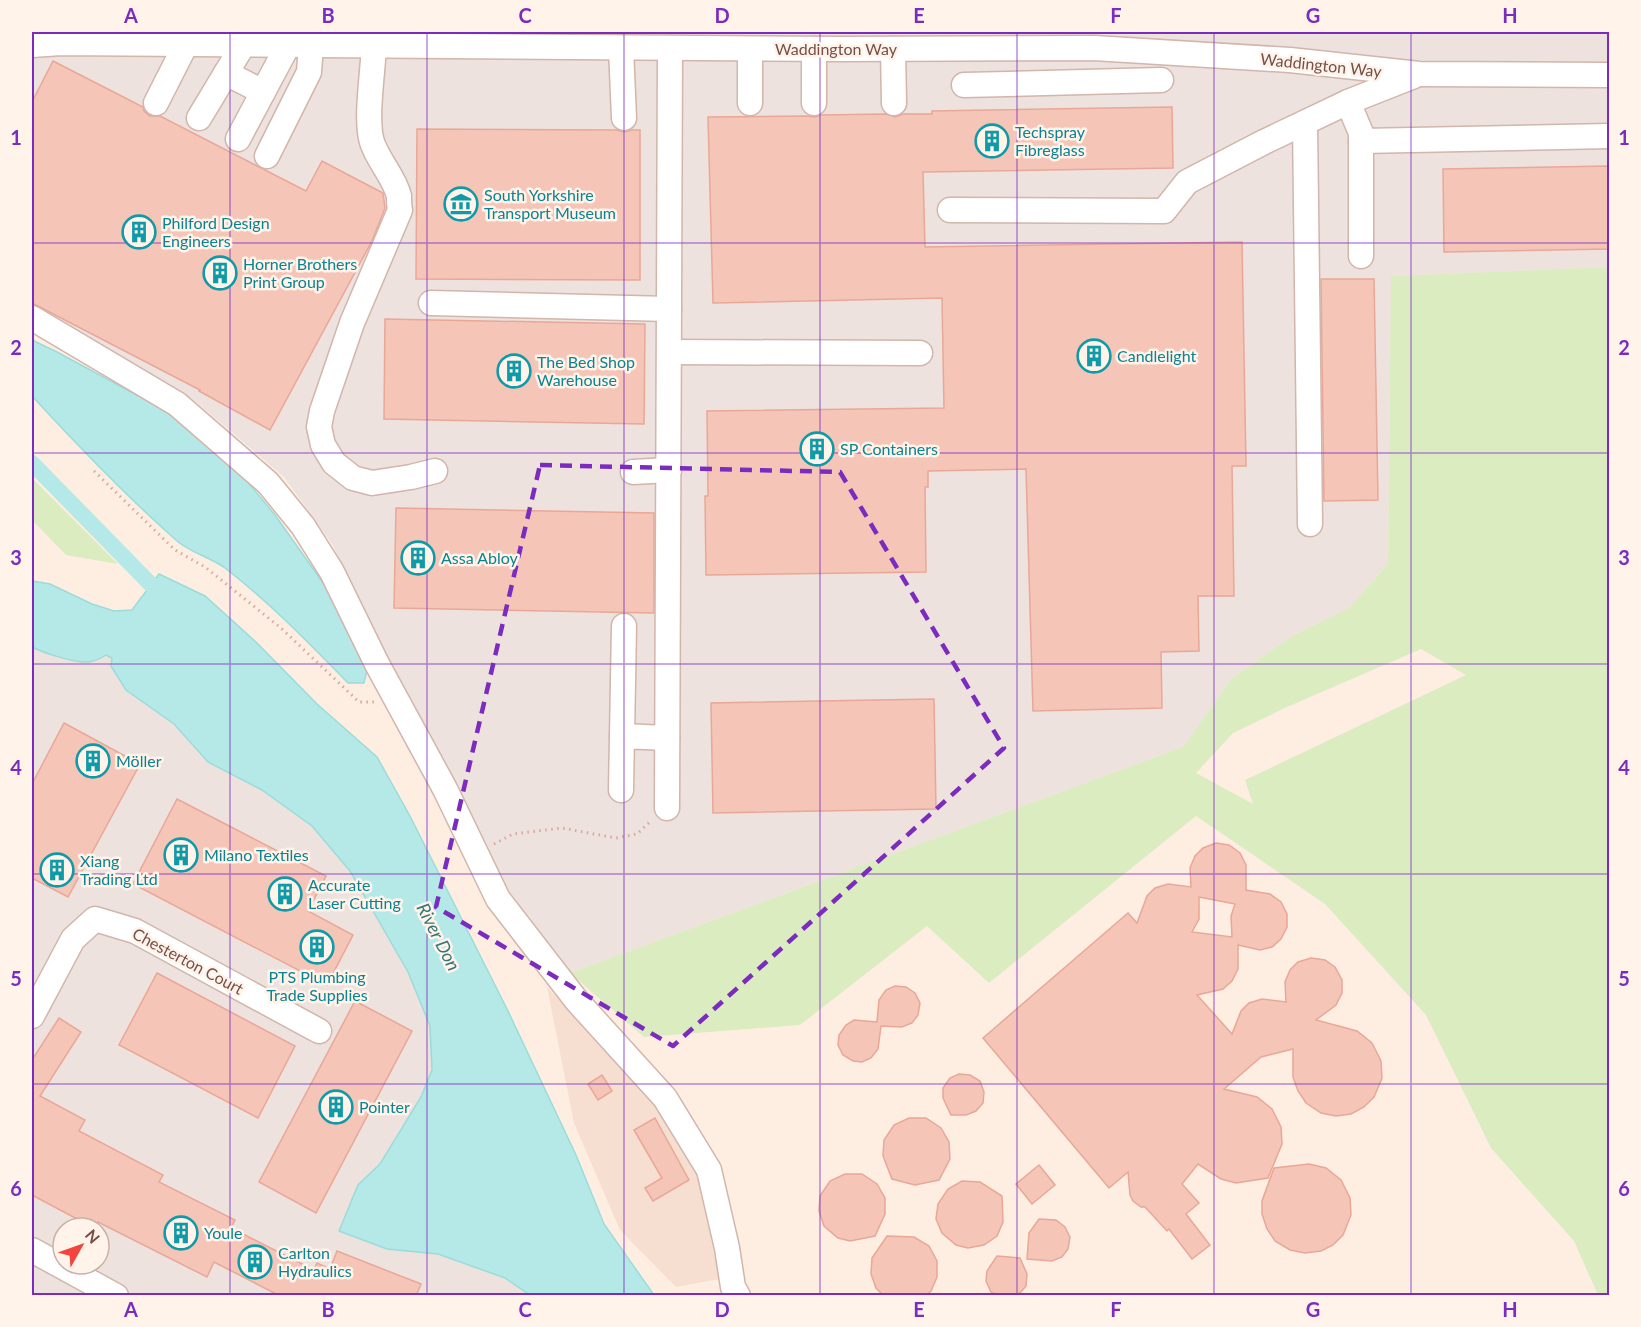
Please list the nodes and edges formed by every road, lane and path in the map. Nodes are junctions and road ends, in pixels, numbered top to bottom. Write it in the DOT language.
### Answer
graph roads {
  1 [pos="186,44"];
  2 [pos="243,45"];
  3 [pos="299,45"];
  4 [pos="374,46"];
  5 [pos="33,47"];
  6 [pos="621,48"];
  7 [pos="670,48"];
  8 [pos="750,49"];
  9 [pos="814,49"];
  10 [pos="893,49"];
  11 [pos="1137,51"];
  12 [pos="226,73"];
  13 [pos="1419,74"];
  14 [pos="1610,75"];
  15 [pos="1136,80"];
  16 [pos="1161,80"];
  17 [pos="964,85"];
  18 [pos="263,92"];
  19 [pos="894,102"];
  20 [pos="1348,102"];
  21 [pos="156,103"];
  22 [pos="750,103"];
  23 [pos="814,103"];
  24 [pos="199,118"];
  25 [pos="624,118"];
  26 [pos="1305,123"];
  27 [pos="1610,136"];
  28 [pos="238,138"];
  29 [pos="1361,141"];
  30 [pos="267,156"];
  31 [pos="950,210"];
  32 [pos="1361,256"];
  33 [pos="431,303"];
  34 [pos="669,309"];
  35 [pos="32,318"];
  36 [pos="670,352"];
  37 [pos="920,353"];
  38 [pos="669,470"];
  39 [pos="94,471"];
  40 [pos="435,471"];
  41 [pos="633,472"];
  42 [pos="1310,524"];
  43 [pos="624,626"];
  44 [pos="397,702"];
  45 [pos="622,736"];
  46 [pos="667,738"];
  47 [pos="621,790"];
  48 [pos="667,808"];
  49 [pos="476,853"];
  50 [pos="32,1016"];
  51 [pos="319,1031"];
  52 [pos="32,1250"];
  53 [pos="117,1296"];
  54 [pos="738,1296"];
  1 -- 2 [label="street, Waddington Way"];
  1 -- 5 [label="street, Waddington Way"];
  1 -- 21 [label="street"];
  2 -- 3 [label="street, Waddington Way"];
  2 -- 12 [label="street"];
  3 -- 4 [label="street, Waddington Way"];
  3 -- 18 [label="street"];
  3 -- 30 [label="street"];
  4 -- 6 [label="street, Waddington Way"];
  4 -- 40 [label="street"];
  6 -- 7 [label="street, Waddington Way"];
  6 -- 25 [label="street"];
  7 -- 8 [label="street, Waddington Way"];
  7 -- 34 [label="street"];
  8 -- 9 [label="street, Waddington Way"];
  8 -- 22 [label="street"];
  9 -- 10 [label="street, Waddington Way"];
  9 -- 23 [label="street"];
  10 -- 11 [label="street, Waddington Way"];
  10 -- 19 [label="street"];
  11 -- 13 [label="street, Waddington Way"];
  11 -- 15 [label="street"];
  12 -- 18 [label="street"];
  12 -- 24 [label="street"];
  13 -- 14 [label="street, Waddington Way"];
  13 -- 20 [label="street"];
  15 -- 16 [label="street"];
  15 -- 17 [label="street"];
  18 -- 28 [label="street"];
  20 -- 26 [label="street"];
  20 -- 29 [label="street"];
  26 -- 31 [label="street"];
  26 -- 42 [label="street"];
  27 -- 29 [label="street"];
  29 -- 32 [label="street"];
  33 -- 34 [label="street"];
  34 -- 36 [label="street"];
  35 -- 44 [label="street"];
  36 -- 37 [label="street"];
  36 -- 38 [label="street"];
  38 -- 41 [label="street"];
  38 -- 46 [label="street"];
  39 -- 44 [label="path"];
  43 -- 45 [label="street"];
  44 -- 49 [label="street"];
  45 -- 46 [label="street"];
  45 -- 47 [label="street"];
  46 -- 48 [label="street"];
  48 -- 49 [label="path"];
  49 -- 54 [label="street"];
  50 -- 51 [label="street, Chesterton Court"];
  52 -- 53 [label="street"];
}
